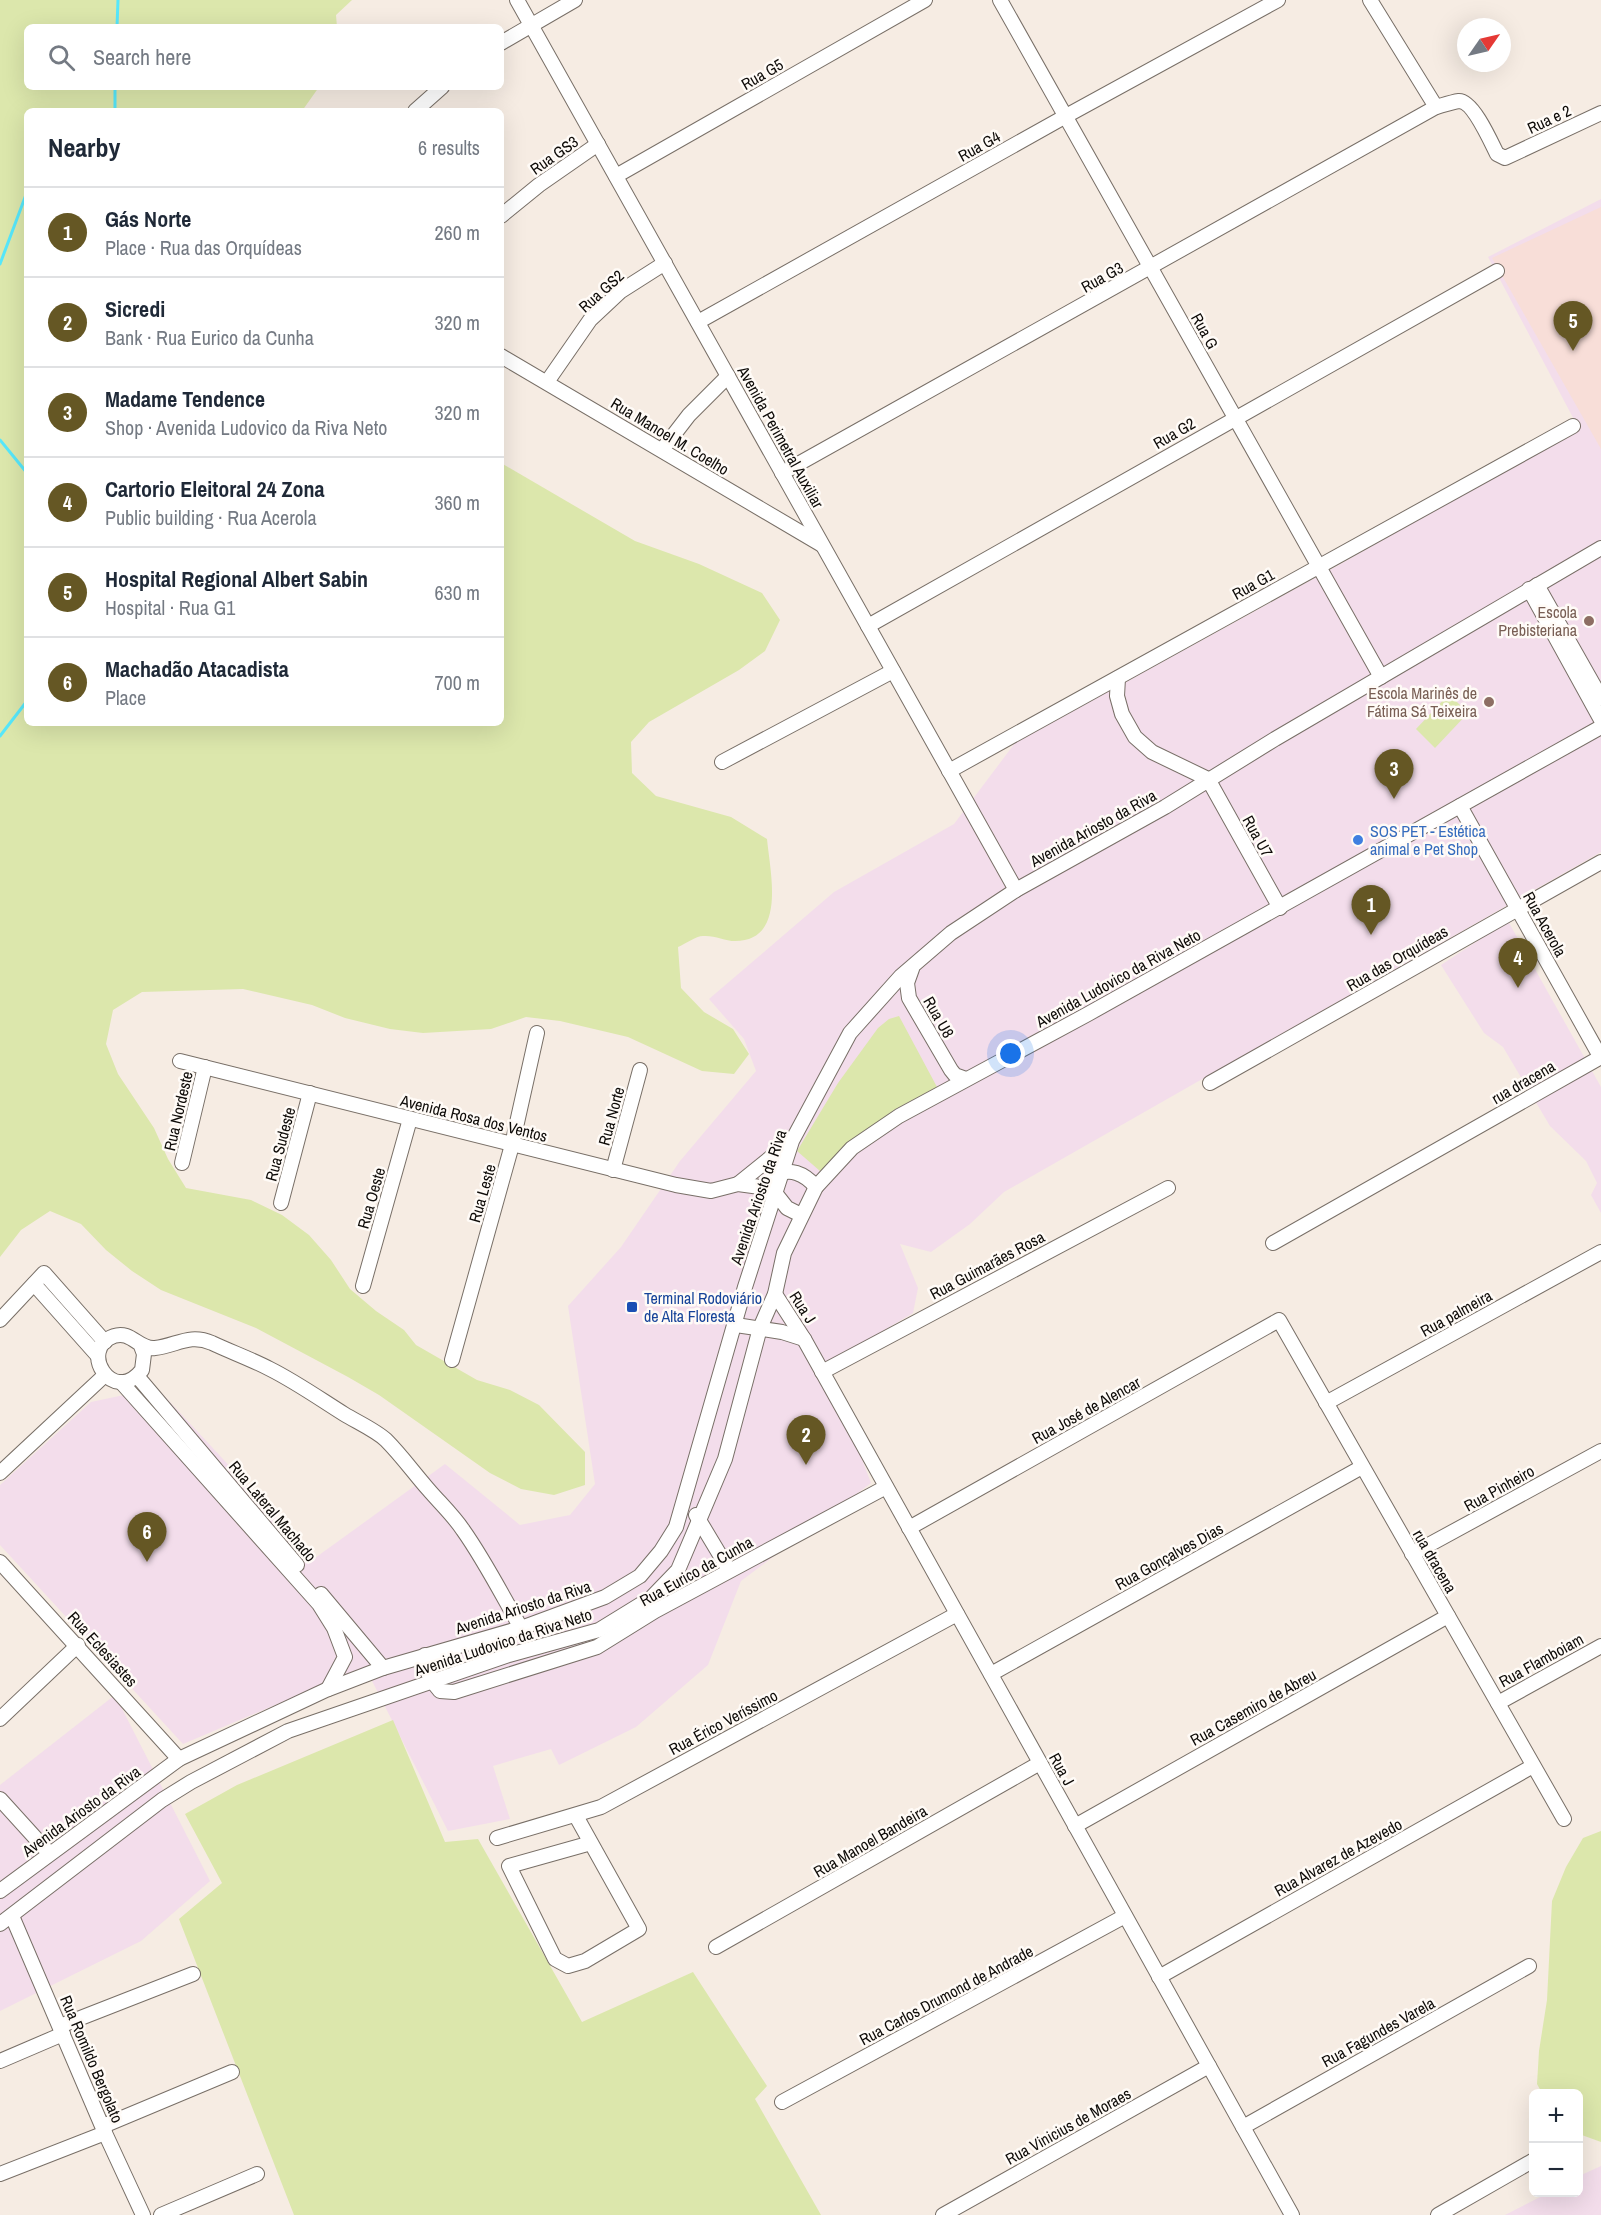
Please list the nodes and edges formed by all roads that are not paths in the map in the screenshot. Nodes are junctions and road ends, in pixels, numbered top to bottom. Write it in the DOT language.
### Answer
graph roads {
  1 [pos="518,0"];
  2 [pos="576,0"];
  3 [pos="925,0"];
  4 [pos="1000,0"];
  5 [pos="1278,0"];
  6 [pos="1370,0"];
  7 [pos="531,25"];
  8 [pos="504,42"];
  9 [pos="439,90"];
  10 [pos="1436,107"];
  11 [pos="418,108"];
  12 [pos="1601,113"];
  13 [pos="1066,116"];
  14 [pos="598,144"];
  15 [pos="616,176"];
  16 [pos="504,214"];
  17 [pos="665,263"];
  18 [pos="1151,268"];
  19 [pos="1497,271"];
  20 [pos="698,322"];
  21 [pos="504,358"];
  22 [pos="728,376"];
  23 [pos="547,382"];
  24 [pos="1235,417"];
  25 [pos="1573,426"];
  26 [pos="662,450"];
  27 [pos="782,473"];
  28 [pos="823,545"];
  29 [pos="1601,548"];
  30 [pos="1319,567"];
  31 [pos="1533,587"];
  32 [pos="868,626"];
  33 [pos="1570,653"];
  34 [pos="893,671"];
  35 [pos="1381,677"];
  36 [pos="1118,678"];
  37 [pos="1601,698"];
  38 [pos="1601,720"];
  39 [pos="1601,727"];
  40 [pos="722,762"];
  41 [pos="949,771"];
  42 [pos="1208,779"];
  43 [pos="1460,806"];
  44 [pos="1601,862"];
  45 [pos="1016,890"];
  46 [pos="1280,908"];
  47 [pos="1517,908"];
  48 [pos="917,963"];
  49 [pos="886,992"];
  50 [pos="905,998"];
  51 [pos="537,1033"];
  52 [pos="926,1035"];
  53 [pos="1601,1058"];
  54 [pos="180,1061"];
  55 [pos="205,1067"];
  56 [pos="640,1071"];
  57 [pos="966,1079"];
  58 [pos="1210,1083"];
  59 [pos="944,1092"];
  60 [pos="310,1093"];
  61 [pos="410,1119"];
  62 [pos="792,1141"];
  63 [pos="512,1145"];
  64 [pos="182,1163"];
  65 [pos="614,1170"];
  66 [pos="781,1172"];
  67 [pos="738,1184"];
  68 [pos="760,1187"];
  69 [pos="816,1187"];
  70 [pos="1168,1188"];
  71 [pos="776,1194"];
  72 [pos="281,1203"];
  73 [pos="801,1215"];
  74 [pos="1274,1243"];
  75 [pos="1601,1252"];
  76 [pos="34,1284"];
  77 [pos="363,1286"];
  78 [pos="775,1294"];
  79 [pos="0,1320"];
  80 [pos="1279,1320"];
  81 [pos="736,1325"];
  82 [pos="760,1328"];
  83 [pos="804,1339"];
  84 [pos="105,1342"];
  85 [pos="141,1346"];
  86 [pos="98,1356"];
  87 [pos="452,1360"];
  88 [pos="822,1372"];
  89 [pos="105,1376"];
  90 [pos="137,1376"];
  91 [pos="121,1382"];
  92 [pos="1326,1403"];
  93 [pos="1601,1451"];
  94 [pos="1362,1467"];
  95 [pos="0,1473"];
  96 [pos="886,1487"];
  97 [pos="684,1500"];
  98 [pos="700,1519"];
  99 [pos="909,1528"];
  100 [pos="1412,1554"];
  101 [pos="2,1568"];
  102 [pos="729,1570"];
  103 [pos="653,1605"];
  104 [pos="957,1614"];
  105 [pos="1448,1616"];
  106 [pos="521,1628"];
  107 [pos="78,1645"];
  108 [pos="1601,1646"];
  109 [pos="425,1655"];
  110 [pos="509,1655"];
  111 [pos="383,1668"];
  112 [pos="517,1673"];
  113 [pos="991,1674"];
  114 [pos="433,1682"];
  115 [pos="328,1689"];
  116 [pos="1498,1703"];
  117 [pos="0,1719"];
  118 [pos="179,1759"];
  119 [pos="1040,1763"];
  120 [pos="1533,1766"];
  121 [pos="0,1799"];
  122 [pos="576,1815"];
  123 [pos="1564,1819"];
  124 [pos="1075,1826"];
  125 [pos="497,1838"];
  126 [pos="591,1843"];
  127 [pos="50,1853"];
  128 [pos="0,1891"];
  129 [pos="12,1916"];
  130 [pos="1125,1916"];
  131 [pos="0,1924"];
  132 [pos="716,1947"];
  133 [pos="1529,1966"];
  134 [pos="193,1974"];
  135 [pos="1159,1977"];
  136 [pos="61,2030"];
  137 [pos="0,2061"];
  138 [pos="1209,2066"];
  139 [pos="232,2072"];
  140 [pos="783,2102"];
  141 [pos="1243,2127"];
  142 [pos="104,2129"];
  143 [pos="1529,2162"];
  144 [pos="0,2174"];
  145 [pos="257,2174"];
  146 [pos="142,2215"];
  147 [pos="161,2215"];
  148 [pos="943,2215"];
  149 [pos="1292,2215"];
  150 [pos="1438,2215"];
  1 -- 7 [label="street, Avenida Perimetral Auxiliar"];
  2 -- 7 [label="street"];
  3 -- 15 [label="street, Rua G5"];
  4 -- 13 [label="street, Rua G"];
  5 -- 13 [label="street, Rua G4"];
  6 -- 10 [label="street"];
  7 -- 8 [label="street"];
  7 -- 14 [label="street, Avenida Perimetral Auxiliar"];
  9 -- 11 [label="street"];
  10 -- 12 [label="street, Rua e 2"];
  10 -- 18 [label="street, Rua G3"];
  13 -- 18 [label="street, Rua G"];
  13 -- 20 [label="street, Rua G4"];
  14 -- 15 [label="street, Avenida Perimetral Auxiliar"];
  14 -- 16 [label="street, Rua GS3"];
  15 -- 17 [label="street, Avenida Perimetral Auxiliar"];
  17 -- 20 [label="street, Avenida Perimetral Auxiliar"];
  17 -- 23 [label="street, Rua GS2"];
  18 -- 24 [label="street, Rua G"];
  18 -- 27 [label="street, Rua G3"];
  19 -- 24 [label="street, Rua G2"];
  20 -- 22 [label="street, Avenida Perimetral Auxiliar"];
  21 -- 23 [label="street, Rua Manoel M. Coelho"];
  22 -- 26 [label="street"];
  22 -- 27 [label="street, Avenida Perimetral Auxiliar"];
  23 -- 26 [label="street, Rua Manoel M. Coelho"];
  24 -- 30 [label="street, Rua G"];
  24 -- 32 [label="street, Rua G2"];
  25 -- 30 [label="street, Rua G1"];
  26 -- 28 [label="street, Rua Manoel M. Coelho"];
  27 -- 28 [label="street, Avenida Perimetral Auxiliar"];
  28 -- 32 [label="street, Avenida Perimetral Auxiliar"];
  29 -- 31 [label="street, Avenida Ariosto da Riva"];
  30 -- 35 [label="street, Rua G"];
  30 -- 36 [label="street, Rua G1"];
  31 -- 33 [label="street"];
  31 -- 35 [label="street, Avenida Ariosto da Riva"];
  32 -- 34 [label="street, Avenida Perimetral Auxiliar"];
  33 -- 37 [label="street"];
  33 -- 38 [label="street"];
  34 -- 40 [label="street"];
  34 -- 41 [label="street, Avenida Perimetral Auxiliar"];
  35 -- 42 [label="street, Avenida Ariosto da Riva"];
  36 -- 41 [label="street, Rua G1"];
  36 -- 42 [label="street"];
  39 -- 43 [label="street, Avenida Ludovico da Riva Neto"];
  41 -- 45 [label="street, Avenida Perimetral Auxiliar"];
  42 -- 45 [label="street, Avenida Ariosto da Riva"];
  42 -- 46 [label="street, Rua U7"];
  43 -- 46 [label="street, Avenida Ludovico da Riva Neto"];
  43 -- 47 [label="street, Rua Acerola"];
  44 -- 47 [label="street, Rua das Orquídeas"];
  45 -- 48 [label="street, Avenida Ariosto da Riva"];
  46 -- 57 [label="street, Avenida Ludovico da Riva Neto"];
  47 -- 53 [label="street, Rua Acerola"];
  47 -- 58 [label="street, Rua das Orquídeas"];
  48 -- 49 [label="street, Avenida Ariosto da Riva"];
  48 -- 50 [label="street, Rua U8"];
  49 -- 50 [label="street, Rua U8"];
  49 -- 62 [label="street, Avenida Ariosto da Riva"];
  50 -- 52 [label="street, Rua U8"];
  51 -- 63 [label="street, Rua Leste"];
  52 -- 57 [label="street, Rua U8"];
  52 -- 59 [label="street, Rua U8"];
  53 -- 74 [label="street, rua dracena"];
  54 -- 55 [label="street, Avenida Rosa dos Ventos"];
  55 -- 60 [label="street, Avenida Rosa dos Ventos"];
  55 -- 64 [label="street, Rua Nordeste"];
  56 -- 65 [label="street, Rua Norte"];
  57 -- 59 [label="street, Avenida Ludovico da Riva Neto"];
  59 -- 69 [label="street, Avenida Ludovico da Riva Neto"];
  60 -- 61 [label="street, Avenida Rosa dos Ventos"];
  60 -- 72 [label="street, Rua Sudeste"];
  61 -- 63 [label="street, Avenida Rosa dos Ventos"];
  61 -- 77 [label="street, Rua Oeste"];
  62 -- 66 [label="street, Avenida Ariosto da Riva"];
  62 -- 67 [label="street"];
  63 -- 65 [label="street, Avenida Rosa dos Ventos"];
  63 -- 87 [label="street, Rua Leste"];
  65 -- 67 [label="street, Avenida Rosa dos Ventos"];
  66 -- 68 [label="street"];
  66 -- 69 [label="street"];
  66 -- 71 [label="street, Avenida Ariosto da Riva"];
  67 -- 68 [label="street, Avenida Rosa dos Ventos"];
  68 -- 71 [label="street, Avenida Rosa dos Ventos"];
  69 -- 73 [label="street, Avenida Ludovico da Riva Neto"];
  70 -- 88 [label="street, Rua Guimarães Rosa"];
  71 -- 73 [label="street, Avenida Rosa dos Ventos"];
  71 -- 81 [label="street, Avenida Ariosto da Riva"];
  73 -- 78 [label="street, Avenida Ludovico da Riva Neto"];
  75 -- 92 [label="street, Rua palmeira"];
  76 -- 79 [label="street"];
  76 -- 84 [label="street"];
  76 -- 86 [label="street"];
  78 -- 82 [label="street, Avenida Ludovico da Riva Neto"];
  78 -- 83 [label="street, Rua J"];
  80 -- 92 [label="street, rua dracena"];
  80 -- 99 [label="street, Rua José de Alencar"];
  81 -- 82 [label="street, Rua J"];
  81 -- 97 [label="street, Avenida Ariosto da Riva"];
  82 -- 83 [label="street, Rua J"];
  82 -- 98 [label="street, Avenida Ludovico da Riva Neto"];
  83 -- 88 [label="street, Rua J"];
  84 -- 85 [label="street"];
  84 -- 86 [label="street"];
  85 -- 90 [label="street"];
  85 -- 106 [label="street"];
  86 -- 89 [label="street"];
  88 -- 96 [label="street, Rua J"];
  89 -- 91 [label="street"];
  89 -- 95 [label="street"];
  90 -- 91 [label="street"];
  90 -- 111 [label="street, Rua Lateral Machado"];
  91 -- 115 [label="street"];
  92 -- 94 [label="street, rua dracena"];
  93 -- 100 [label="street, Rua Pinheiro"];
  94 -- 100 [label="street, rua dracena"];
  94 -- 113 [label="street, Rua Gonçalves Dias"];
  96 -- 99 [label="street, Rua J"];
  96 -- 102 [label="street, Rua Eurico da Cunha"];
  97 -- 98 [label="street"];
  97 -- 106 [label="street, Avenida Ariosto da Riva"];
  98 -- 102 [label="street"];
  98 -- 103 [label="street, Avenida Ludovico da Riva Neto"];
  99 -- 104 [label="street, Rua J"];
  100 -- 105 [label="street, rua dracena"];
  101 -- 107 [label="street, Rua Eclesiastes"];
  102 -- 103 [label="street, Rua Eurico da Cunha"];
  103 -- 110 [label="street, Avenida Ludovico da Riva Neto"];
  103 -- 112 [label="street, Rua Eurico da Cunha"];
  104 -- 113 [label="street, Rua J"];
  104 -- 122 [label="street, Rua Érico Veríssimo"];
  105 -- 116 [label="street, rua dracena"];
  105 -- 124 [label="street, Rua Casemiro de Abreu"];
  106 -- 109 [label="street, Avenida Ariosto da Riva"];
  107 -- 117 [label="street"];
  107 -- 118 [label="street, Rua Eclesiastes"];
  108 -- 116 [label="street, Rua Flamboiam"];
  109 -- 111 [label="street, Avenida Ariosto da Riva"];
  109 -- 114 [label="street"];
  110 -- 112 [label="street"];
  110 -- 114 [label="street, Avenida Ludovico da Riva Neto"];
  111 -- 115 [label="street, Avenida Ariosto da Riva"];
  112 -- 114 [label="street, Rua Eurico da Cunha"];
  113 -- 119 [label="street, Rua J"];
  114 -- 129 [label="street, Avenida Ludovico da Riva Neto"];
  115 -- 118 [label="street, Avenida Ariosto da Riva"];
  116 -- 120 [label="street, rua dracena"];
  118 -- 127 [label="street, Avenida Ariosto da Riva"];
  119 -- 124 [label="street, Rua J"];
  119 -- 132 [label="street, Rua Manoel Bandeira"];
  120 -- 123 [label="street, rua dracena"];
  120 -- 135 [label="street, Rua Alvarez de Azevedo"];
  121 -- 127 [label="street"];
  122 -- 125 [label="street, Rua Érico Veríssimo"];
  122 -- 126 [label="street"];
  124 -- 130 [label="street, Rua J"];
  126 -- 126 [label="street"];
  127 -- 128 [label="street, Avenida Ariosto da Riva"];
  129 -- 131 [label="street, Avenida Ludovico da Riva Neto"];
  129 -- 136 [label="street, Rua Romildo Bergolato"];
  130 -- 135 [label="street, Rua J"];
  130 -- 140 [label="street, Rua Carlos Drumond de Andrade"];
  133 -- 141 [label="street, Rua Fagundes Varela"];
  134 -- 136 [label="street"];
  135 -- 138 [label="street, Rua J"];
  136 -- 137 [label="street"];
  136 -- 142 [label="street, Rua Romildo Bergolato"];
  138 -- 141 [label="street, Rua J"];
  138 -- 148 [label="street, Rua Vinicius de Moraes"];
  139 -- 142 [label="street"];
  141 -- 149 [label="street, Rua J"];
  142 -- 144 [label="street"];
  142 -- 146 [label="street, Rua Romildo Bergolato"];
  143 -- 150 [label="street"];
  145 -- 147 [label="street"];
}
